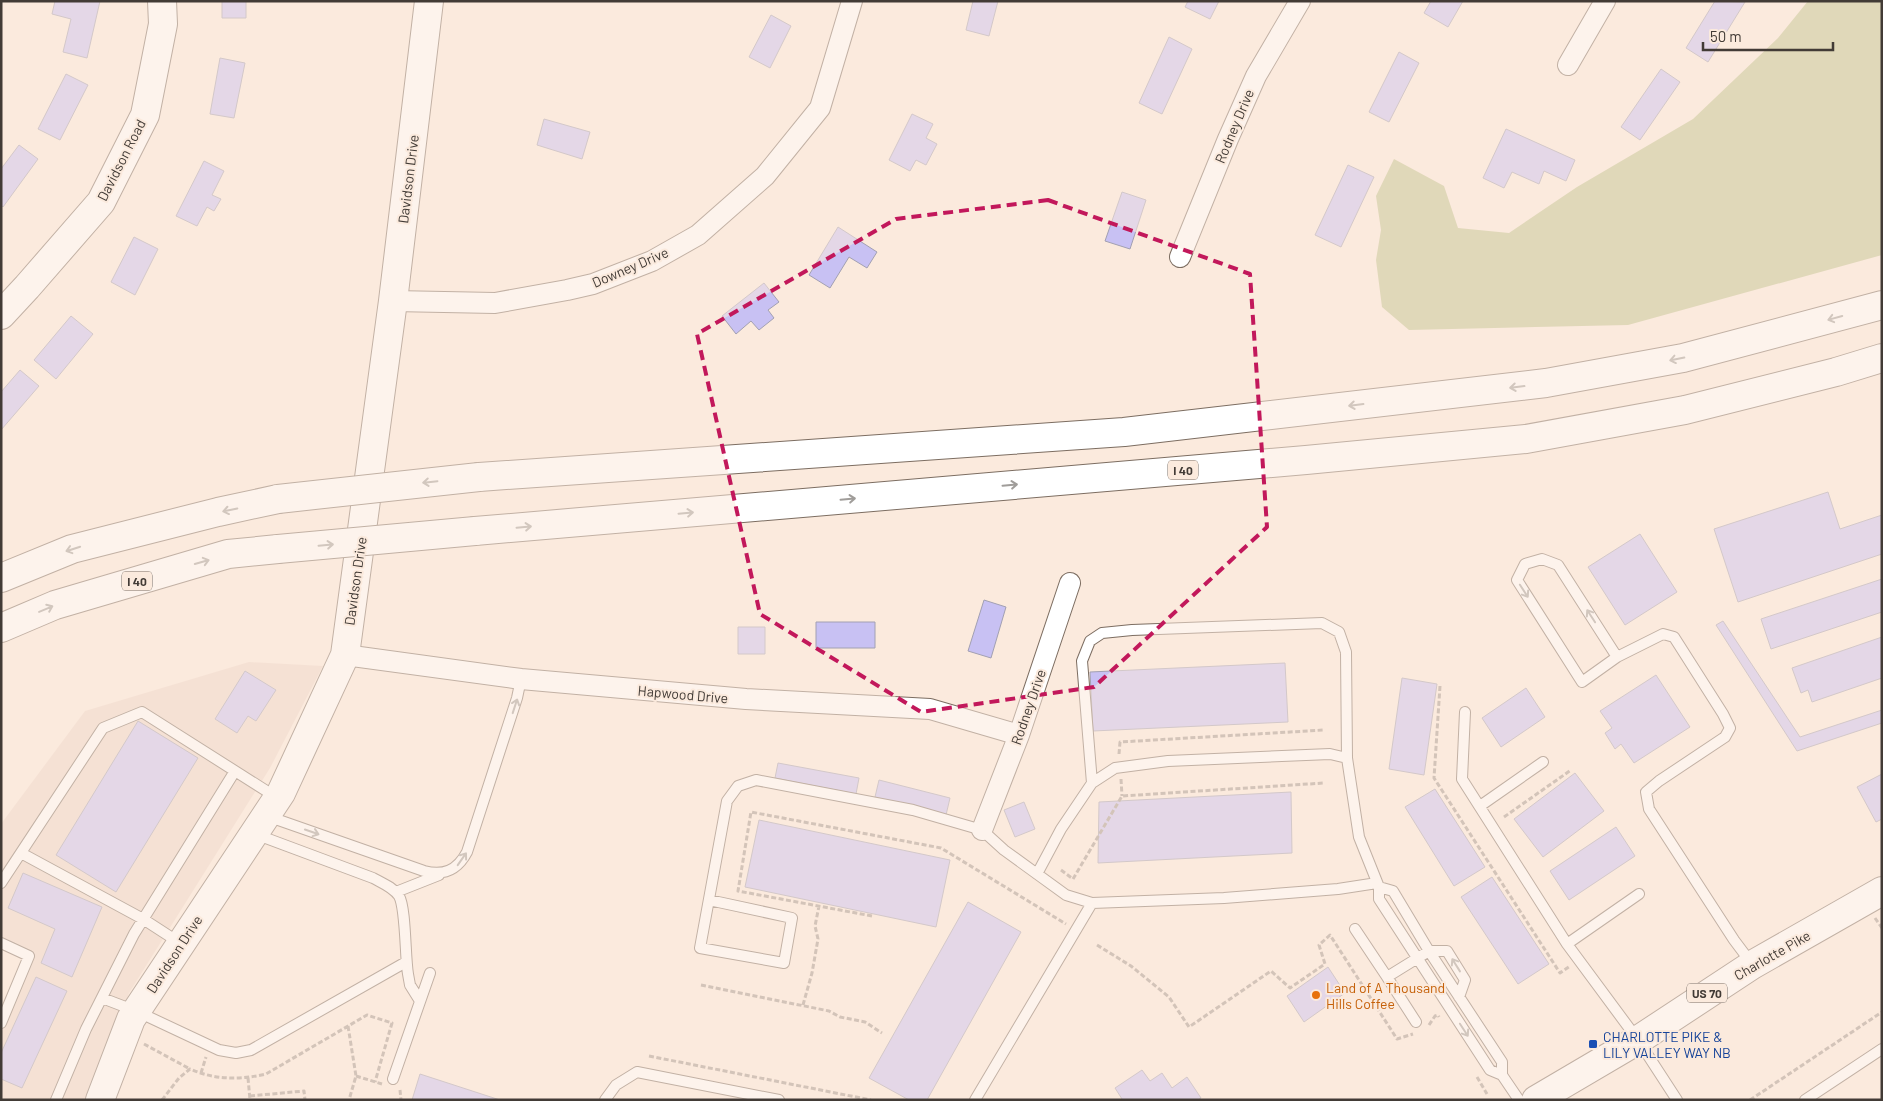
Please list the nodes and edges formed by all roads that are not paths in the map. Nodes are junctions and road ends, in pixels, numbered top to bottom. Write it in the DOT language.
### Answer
graph roads {
  1 [pos="162,1"];
  2 [pos="429,1"];
  3 [pos="852,1"];
  4 [pos="1300,1"];
  5 [pos="1605,1"];
  6 [pos="1568,65"];
  7 [pos="1180,257"];
  8 [pos="393,301"];
  9 [pos="1882,306"];
  10 [pos="1,315"];
  11 [pos="1882,358"];
  12 [pos="1,578"];
  13 [pos="1070,583"];
  14 [pos="1,628"];
  15 [pos="345,655"];
  16 [pos="1617,657"];
  17 [pos="521,679"];
  18 [pos="1465,712"];
  19 [pos="1019,735"];
  20 [pos="1347,758"];
  21 [pos="1543,762"];
  22 [pos="235,771"];
  23 [pos="1092,783"];
  24 [pos="1480,806"];
  25 [pos="266,816"];
  26 [pos="982,830"];
  27 [pos="21,853"];
  28 [pos="442,874"];
  29 [pos="1037,874"];
  30 [pos="1,883"];
  31 [pos="1378,885"];
  32 [pos="396,892"];
  33 [pos="1639,894"];
  34 [pos="709,900"];
  35 [pos="1092,902"];
  36 [pos="1877,904"];
  37 [pos="143,919"];
  38 [pos="1356,929"];
  39 [pos="1,943"];
  40 [pos="181,943"];
  41 [pos="1567,944"];
  42 [pos="1429,951"];
  43 [pos="1417,959"];
  44 [pos="406,962"];
  45 [pos="1752,965"];
  46 [pos="430,973"];
  47 [pos="1387,977"];
  48 [pos="1459,997"];
  49 [pos="102,998"];
  50 [pos="420,1001"];
  51 [pos="136,1011"];
  52 [pos="1,1023"];
  53 [pos="1419,1026"];
  54 [pos="1638,1040"];
  55 [pos="1882,1049"];
  56 [pos="1502,1075"];
  57 [pos="393,1079"];
  58 [pos="56,1100"];
  59 [pos="100,1100"];
  60 [pos="606,1100"];
  61 [pos="779,1100"];
  62 [pos="975,1100"];
  63 [pos="1519,1100"];
  64 [pos="1536,1100"];
  65 [pos="1677,1100"];
  66 [pos="1805,1100"];
  1 -- 10 [label="main road, Davidson Road"];
  2 -- 8 [label="main road, Davidson Drive"];
  3 -- 8 [label="street, Downey Drive"];
  4 -- 7 [label="street, Rodney Drive"];
  5 -- 6 [label="street"];
  8 -- 15 [label="main road, Davidson Drive"];
  9 -- 12 [label="main road, one-way, bridge"];
  14 -- 11 [label="main road, I 40, one-way, bridge"];
  13 -- 19 [label="street, Rodney Drive"];
  15 -- 17 [label="street, Hapwood Drive"];
  15 -- 25 [label="main road, Davidson Drive"];
  16 -- 16 [label="lane, one-way"];
  16 -- 45 [label="lane"];
  17 -- 19 [label="street, Hapwood Drive"];
  28 -- 17 [label="lane, one-way"];
  18 -- 24 [label="lane"];
  19 -- 26 [label="street, Rodney Drive"];
  20 -- 23 [label="lane"];
  20 -- 23 [label="lane"];
  20 -- 31 [label="lane"];
  21 -- 24 [label="lane"];
  22 -- 25 [label="lane"];
  22 -- 27 [label="lane"];
  22 -- 37 [label="lane"];
  23 -- 29 [label="lane"];
  24 -- 41 [label="lane"];
  25 -- 28 [label="lane, one-way"];
  25 -- 32 [label="lane"];
  25 -- 40 [label="main road, Davidson Drive"];
  26 -- 29 [label="lane"];
  26 -- 34 [label="lane"];
  27 -- 30 [label="lane"];
  27 -- 37 [label="lane"];
  28 -- 32 [label="lane"];
  29 -- 35 [label="lane"];
  31 -- 35 [label="lane"];
  31 -- 42 [label="lane"];
  31 -- 43 [label="lane"];
  32 -- 44 [label="lane"];
  33 -- 41 [label="lane"];
  34 -- 34 [label="lane"];
  35 -- 62 [label="lane"];
  36 -- 45 [label="main road, Charlotte Pike / US 70"];
  37 -- 40 [label="lane"];
  37 -- 49 [label="lane"];
  38 -- 47 [label="lane"];
  39 -- 52 [label="lane"];
  40 -- 51 [label="main road, Davidson Drive"];
  41 -- 54 [label="lane"];
  42 -- 43 [label="lane"];
  42 -- 48 [label="lane"];
  48 -- 42 [label="lane, one-way"];
  43 -- 47 [label="lane"];
  43 -- 56 [label="lane, one-way"];
  44 -- 50 [label="lane"];
  44 -- 51 [label="lane"];
  45 -- 54 [label="main road, Charlotte Pike / US 70"];
  46 -- 50 [label="lane"];
  47 -- 53 [label="lane"];
  48 -- 56 [label="lane"];
  49 -- 51 [label="lane"];
  49 -- 58 [label="lane"];
  50 -- 57 [label="lane"];
  51 -- 59 [label="main road, Davidson Drive"];
  54 -- 64 [label="main road, Charlotte Pike / US 70"];
  54 -- 65 [label="lane"];
  55 -- 66 [label="lane"];
  56 -- 63 [label="lane"];
  60 -- 61 [label="lane"];
}
